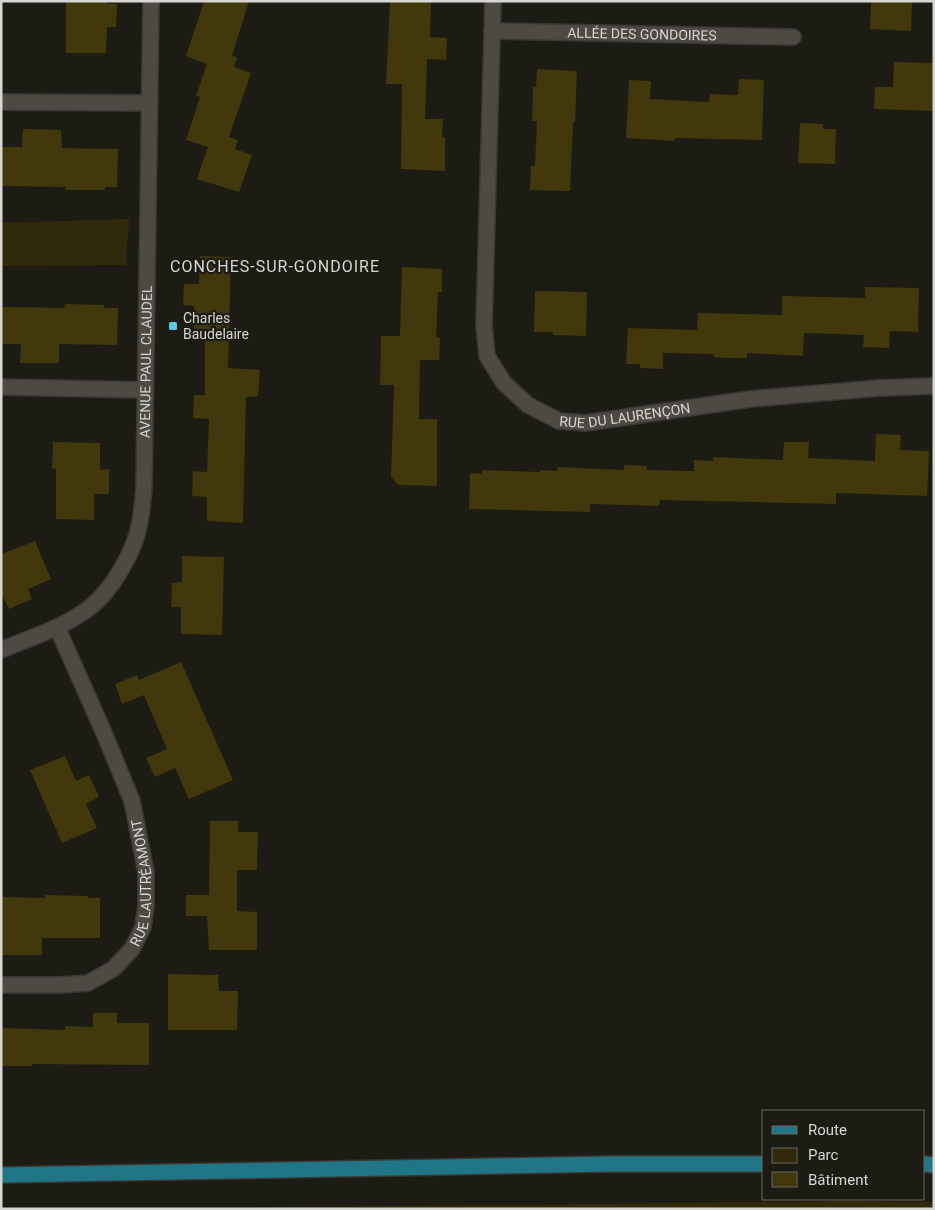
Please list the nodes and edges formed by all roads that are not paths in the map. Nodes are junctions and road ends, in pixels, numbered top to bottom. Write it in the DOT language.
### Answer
graph roads {
  1 [pos="151,1"];
  2 [pos="493,1"];
  3 [pos="492,31"];
  4 [pos="793,37"];
  5 [pos="1,102"];
  6 [pos="150,103"];
  7 [pos="1,386"];
  8 [pos="934,386"];
  9 [pos="145,390"];
  10 [pos="57,627"];
  11 [pos="1,650"];
  12 [pos="1,985"];
  13 [pos="762,1164"];
  14 [pos="1,1175"];
  1 -- 6 [label="street, AVENUE PAUL CLAUDEL"];
  2 -- 3 [label="street, RUE DU LAURENÇON"];
  3 -- 4 [label="street, ALLÉE DES GONDOIRES"];
  3 -- 8 [label="street, RUE DU LAURENÇON"];
  5 -- 6 [label="street"];
  6 -- 9 [label="street, AVENUE PAUL CLAUDEL"];
  7 -- 9 [label="street"];
  9 -- 10 [label="street, AVENUE PAUL CLAUDEL"];
  10 -- 11 [label="street, AVENUE PAUL CLAUDEL"];
  10 -- 12 [label="street, RUE LAUTRÉAMONT"];
  13 -- 14 [label="main road"];
}
